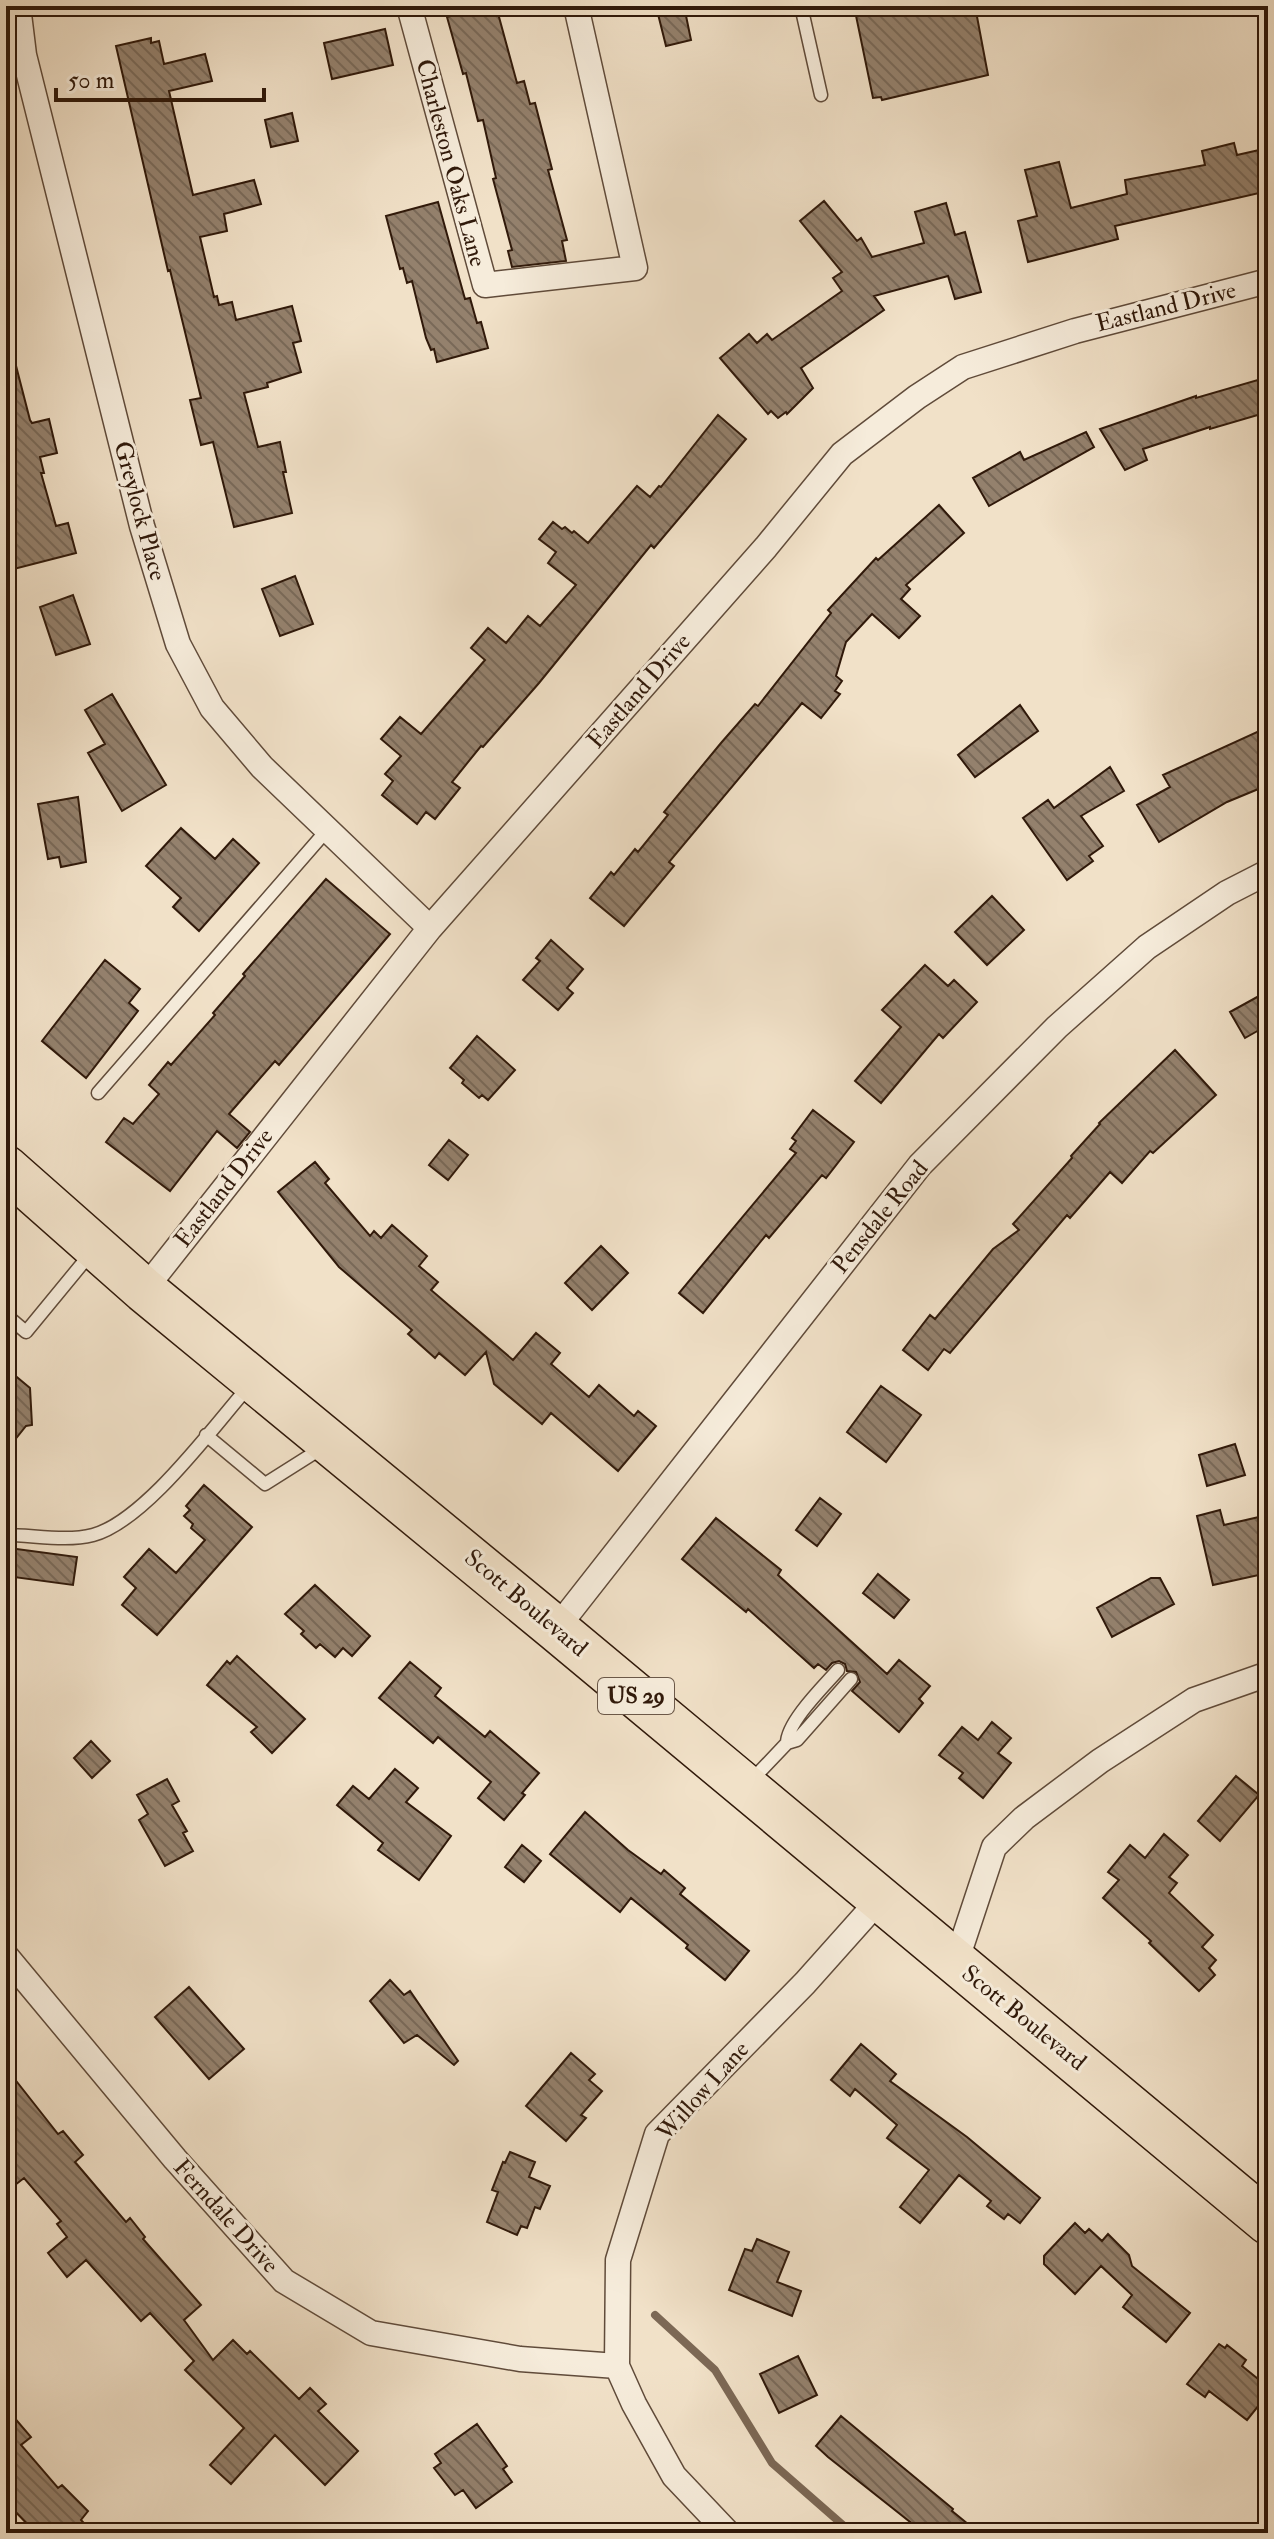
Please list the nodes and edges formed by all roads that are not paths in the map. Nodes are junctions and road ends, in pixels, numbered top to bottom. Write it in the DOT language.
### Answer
graph roads {
  1 [pos="18,6"];
  2 [pos="409,6"];
  3 [pos="576,6"];
  4 [pos="801,6"];
  5 [pos="821,95"];
  6 [pos="1268,281"];
  7 [pos="327,830"];
  8 [pos="1268,872"];
  9 [pos="430,928"];
  10 [pos="98,1093"];
  11 [pos="6,1168"];
  12 [pos="96,1247"];
  13 [pos="144,1290"];
  14 [pos="6,1315"];
  15 [pos="254,1380"];
  16 [pos="206,1435"];
  17 [pos="330,1443"];
  18 [pos="6,1535"];
  19 [pos="556,1629"];
  20 [pos="838,1670"];
  21 [pos="1268,1674"];
  22 [pos="851,1679"];
  23 [pos="787,1743"];
  24 [pos="745,1787"];
  25 [pos="880,1899"];
  26 [pos="6,1956"];
  27 [pos="956,1962"];
  28 [pos="1268,2222"];
  29 [pos="617,2366"];
  30 [pos="728,2533"];
  1 -- 7 [label="street, Greylock Place"];
  2 -- 3 [label="street, Charleston Oaks Lane"];
  4 -- 5 [label="lane"];
  6 -- 9 [label="street, Eastland Drive"];
  7 -- 9 [label="street, Greylock Place"];
  7 -- 10 [label="lane"];
  8 -- 19 [label="street, Pensdale Road"];
  9 -- 13 [label="street, Eastland Drive"];
  11 -- 12 [label="highway, Scott Boulevard / US 29"];
  12 -- 13 [label="highway, Scott Boulevard / US 29"];
  12 -- 14 [label="lane"];
  13 -- 15 [label="highway, Scott Boulevard / US 29"];
  15 -- 16 [label="lane"];
  15 -- 17 [label="highway, Scott Boulevard / US 29"];
  16 -- 17 [label="lane"];
  16 -- 18 [label="lane"];
  17 -- 19 [label="highway, Scott Boulevard / US 29"];
  19 -- 24 [label="highway, Scott Boulevard / US 29"];
  20 -- 23 [label="lane"];
  21 -- 27 [label="street"];
  22 -- 23 [label="lane"];
  23 -- 24 [label="lane"];
  24 -- 25 [label="highway, Scott Boulevard / US 29"];
  25 -- 27 [label="highway, Scott Boulevard / US 29"];
  25 -- 29 [label="street, Willow Lane"];
  26 -- 29 [label="street, Ferndale Drive"];
  27 -- 28 [label="highway, Scott Boulevard / US 29"];
  29 -- 30 [label="street, Willow Lane"];
}
